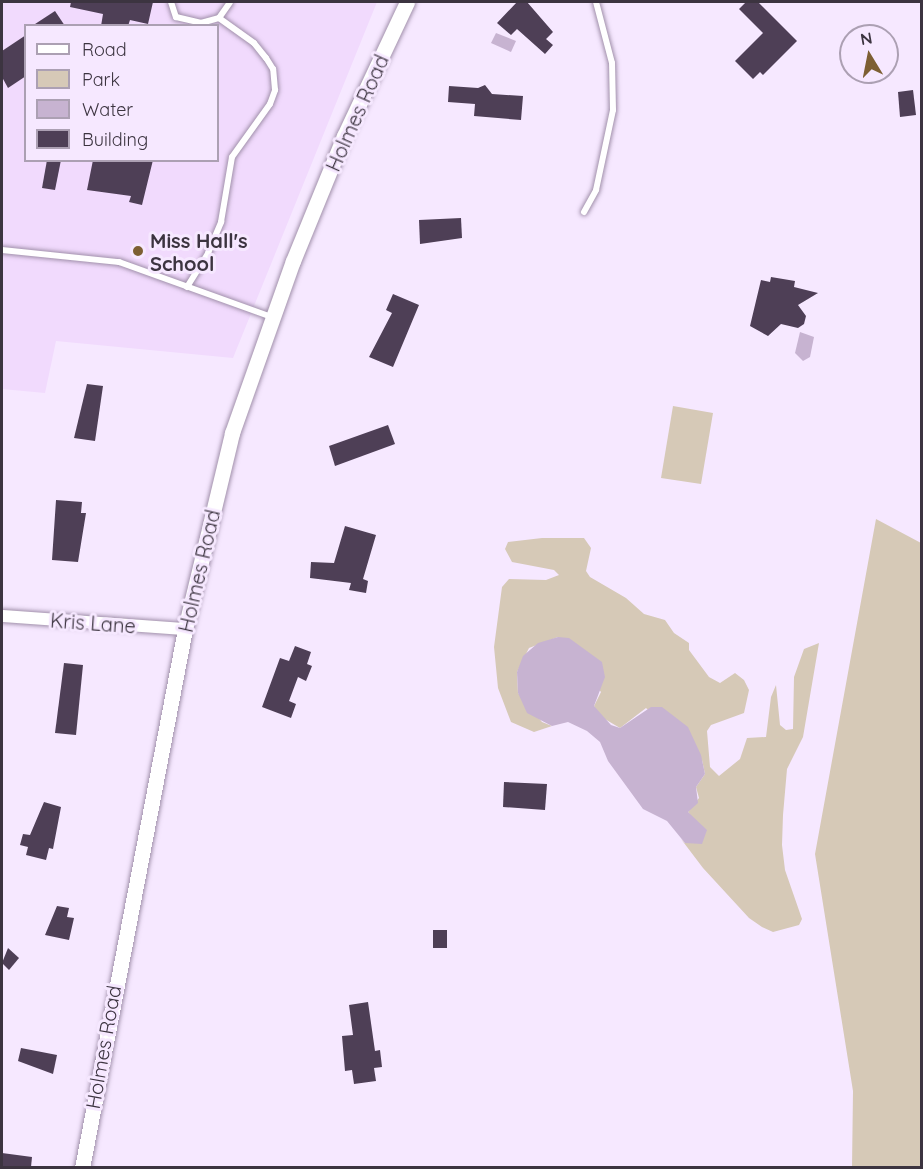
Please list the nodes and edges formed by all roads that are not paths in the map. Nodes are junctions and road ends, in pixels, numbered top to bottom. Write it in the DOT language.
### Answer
graph roads {
  1 [pos="171,2"];
  2 [pos="230,2"];
  3 [pos="407,2"];
  4 [pos="596,2"];
  5 [pos="219,18"];
  6 [pos="584,212"];
  7 [pos="2,250"];
  8 [pos="187,287"];
  9 [pos="273,318"];
  10 [pos="2,616"];
  11 [pos="185,630"];
  12 [pos="82,1167"];
  1 -- 5 [label="lane"];
  2 -- 5 [label="lane"];
  3 -- 9 [label="street, Holmes Road"];
  4 -- 6 [label="lane"];
  5 -- 8 [label="lane"];
  7 -- 8 [label="lane"];
  8 -- 9 [label="lane"];
  9 -- 11 [label="street, Holmes Road"];
  10 -- 11 [label="street, Kris Lane"];
  11 -- 12 [label="street, Holmes Road"];
}
